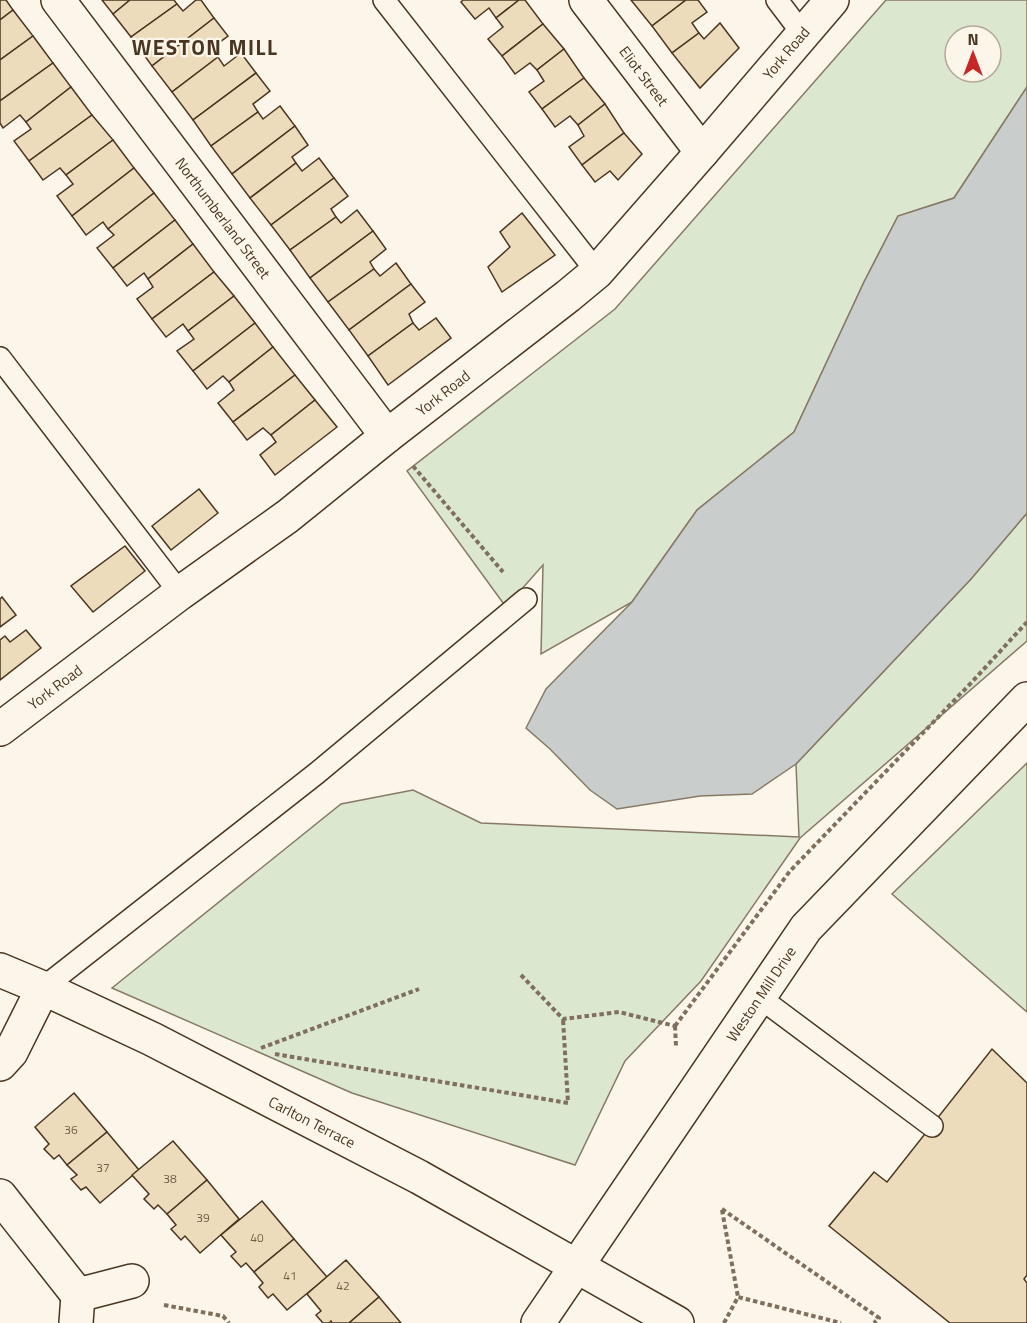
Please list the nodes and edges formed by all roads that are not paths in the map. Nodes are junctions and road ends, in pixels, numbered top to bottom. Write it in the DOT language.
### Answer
graph roads {
  1 [pos="58,0"];
  2 [pos="384,0"];
  3 [pos="586,0"];
  4 [pos="777,0"];
  5 [pos="832,0"];
  6 [pos="802,33"];
  7 [pos="702,152"];
  8 [pos="597,272"];
  9 [pos="0,358"];
  10 [pos="387,436"];
  11 [pos="180,593"];
  12 [pos="526,599"];
  13 [pos="1027,699"];
  14 [pos="0,729"];
  15 [pos="0,970"];
  16 [pos="43,988"];
  17 [pos="759,997"];
  18 [pos="0,1064"];
  19 [pos="932,1126"];
  20 [pos="0,1196"];
  21 [pos="577,1265"];
  22 [pos="132,1281"];
  23 [pos="77,1309"];
  24 [pos="538,1323"];
  25 [pos="677,1323"];
  1 -- 10 [label="street, Northumberland Street"];
  2 -- 8 [label="lane"];
  3 -- 7 [label="street, Eliot Street"];
  4 -- 6 [label="lane"];
  5 -- 6 [label="street, York Road"];
  6 -- 7 [label="street, York Road"];
  7 -- 8 [label="street, York Road"];
  8 -- 10 [label="street, York Road"];
  9 -- 11 [label="lane"];
  10 -- 11 [label="street, York Road"];
  11 -- 14 [label="street, York Road"];
  12 -- 16 [label="lane"];
  13 -- 17 [label="street, Weston Mill Drive"];
  15 -- 16 [label="street, Carlton Terrace"];
  16 -- 18 [label="street"];
  16 -- 21 [label="street, Carlton Terrace"];
  17 -- 19 [label="lane"];
  17 -- 21 [label="street, Weston Mill Drive"];
  20 -- 23 [label="street"];
  21 -- 24 [label="street, Weston Mill Drive"];
  21 -- 25 [label="street, Carlton Terrace"];
  22 -- 23 [label="street"];
}
